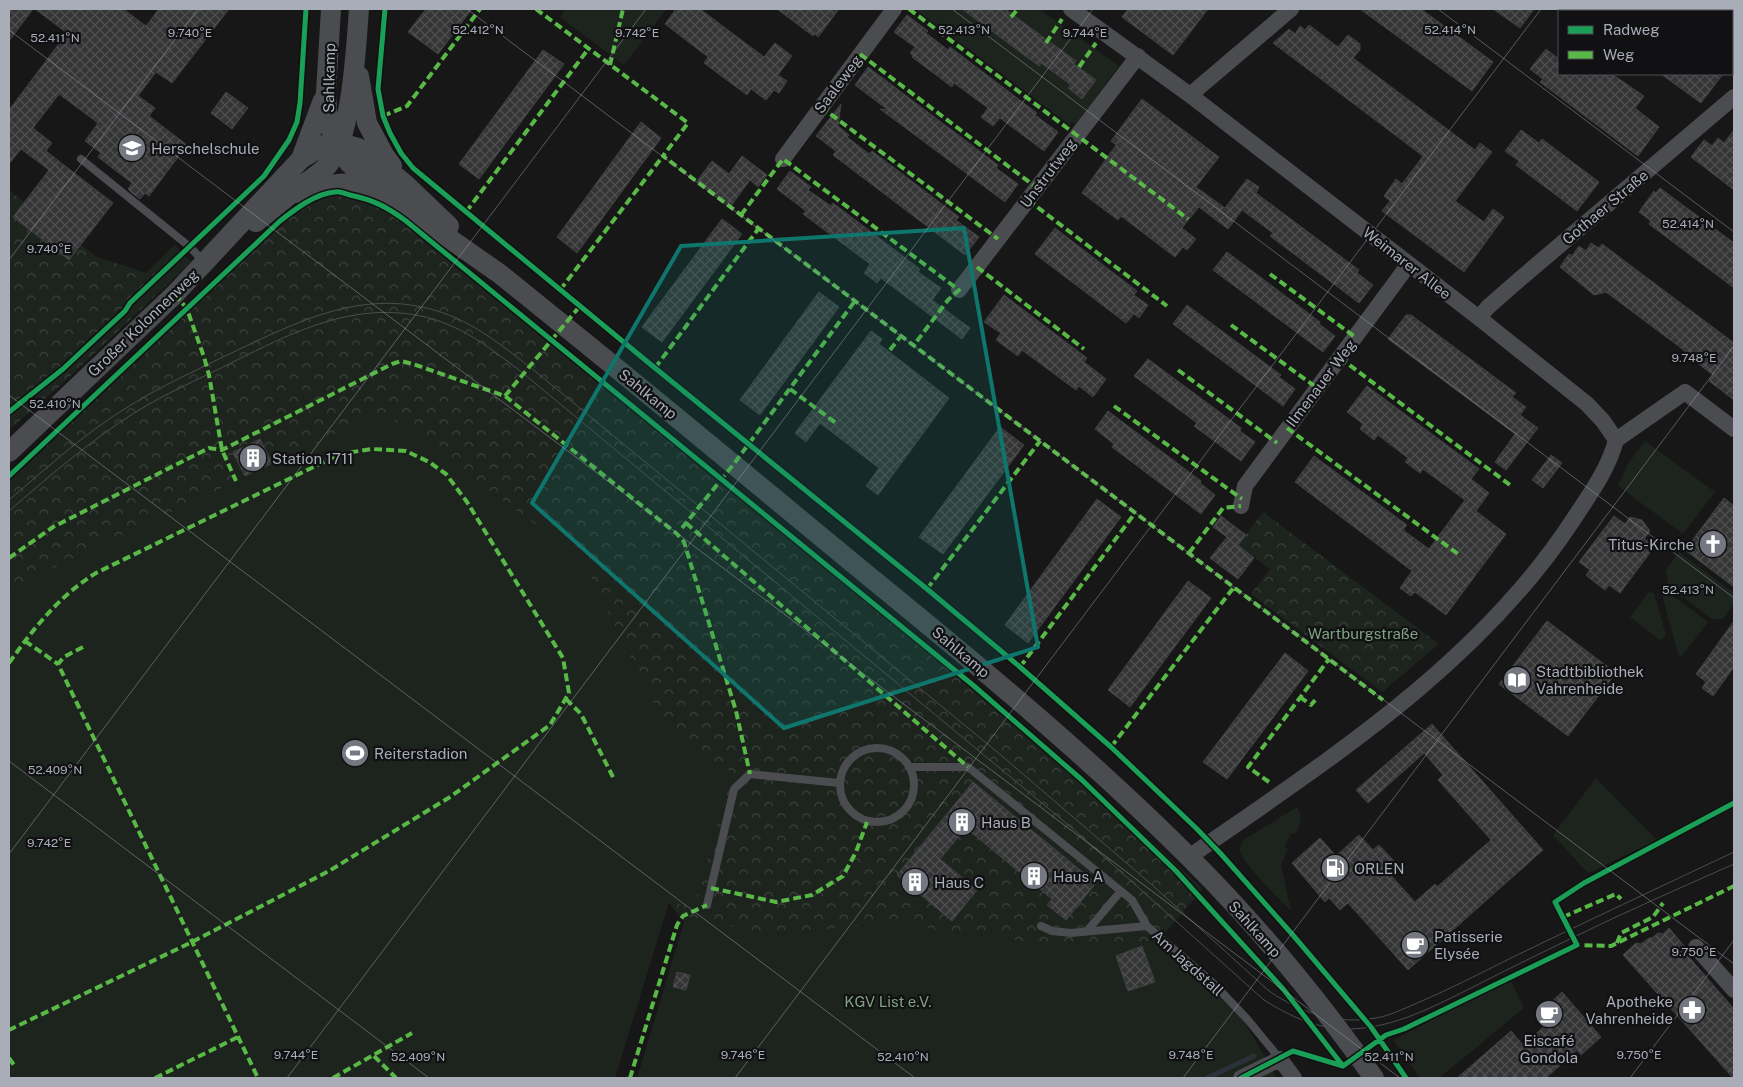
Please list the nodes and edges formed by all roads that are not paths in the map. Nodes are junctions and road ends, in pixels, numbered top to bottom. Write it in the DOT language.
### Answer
graph roads {
  1 [pos="331,9"];
  2 [pos="359,9"];
  3 [pos="894,9"];
  4 [pos="1071,9"];
  5 [pos="1291,9"];
  6 [pos="356,55"];
  7 [pos="1138,56"];
  8 [pos="326,92"];
  9 [pos="1190,95"];
  10 [pos="1734,97"];
  11 [pos="340,144"];
  12 [pos="81,159"];
  13 [pos="301,159"];
  14 [pos="783,159"];
  15 [pos="405,184"];
  16 [pos="383,192"];
  17 [pos="282,200"];
  18 [pos="208,259"];
  19 [pos="1409,264"];
  20 [pos="500,274"];
  21 [pos="959,290"];
  22 [pos="1479,318"];
  23 [pos="1734,428"];
  24 [pos="1616,440"];
  25 [pos="9,452"];
  26 [pos="1241,506"];
  27 [pos="909,767"];
  28 [pos="839,783"];
  29 [pos="1189,857"];
  30 [pos="1121,891"];
  31 [pos="707,905"];
  32 [pos="1041,926"];
  33 [pos="1147,926"];
  34 [pos="1087,931"];
  35 [pos="1696,946"];
  36 [pos="1734,990"];
  37 [pos="1280,1058"];
  38 [pos="1241,1078"];
  39 [pos="1294,1078"];
  40 [pos="1373,1078"];
  1 -- 8 [label="street, Sahlkamp"];
  2 -- 6 [label="street, Sahlkamp"];
  3 -- 14 [label="street, Saaleweg"];
  4 -- 7 [label="street, Weimarer Allee"];
  5 -- 9 [label="street"];
  6 -- 11 [label="street, Sahlkamp"];
  6 -- 15 [label="street, Sahlkamp"];
  7 -- 9 [label="street, Weimarer Allee"];
  7 -- 21 [label="street, Unstrutweg"];
  8 -- 11 [label="street, Sahlkamp"];
  8 -- 13 [label="street, Großer Kolonnenweg"];
  9 -- 19 [label="street, Weimarer Allee"];
  10 -- 22 [label="street, Gothaer Straße"];
  11 -- 13 [label="street, Großer Kolonnenweg"];
  11 -- 15 [label="street, Sahlkamp"];
  11 -- 16 [label="street, Sahlkamp"];
  11 -- 17 [label="street, Großer Kolonnenweg"];
  12 -- 18 [label="lane"];
  13 -- 18 [label="street, Großer Kolonnenweg"];
  15 -- 20 [label="street, Sahlkamp"];
  16 -- 17 [label="street, Sahlkamp"];
  16 -- 20 [label="street, Sahlkamp"];
  17 -- 18 [label="street, Großer Kolonnenweg"];
  18 -- 25 [label="street, Großer Kolonnenweg"];
  19 -- 22 [label="street, Weimarer Allee"];
  19 -- 26 [label="street, Ilmenauer Weg"];
  20 -- 29 [label="street, Sahlkamp"];
  22 -- 24 [label="street, Weimarer Allee"];
  23 -- 24 [label="street"];
  24 -- 29 [label="street"];
  27 -- 28 [label="lane"];
  27 -- 28 [label="lane"];
  27 -- 30 [label="lane"];
  28 -- 31 [label="lane"];
  29 -- 40 [label="street, Sahlkamp"];
  30 -- 33 [label="lane"];
  30 -- 34 [label="lane"];
  32 -- 34 [label="lane, Am Jagdstall"];
  33 -- 34 [label="lane, Am Jagdstall"];
  33 -- 37 [label="lane, Am Jagdstall"];
  35 -- 36 [label="street"];
  37 -- 38 [label="street"];
  37 -- 39 [label="street, Am Jagdstall"];
}
